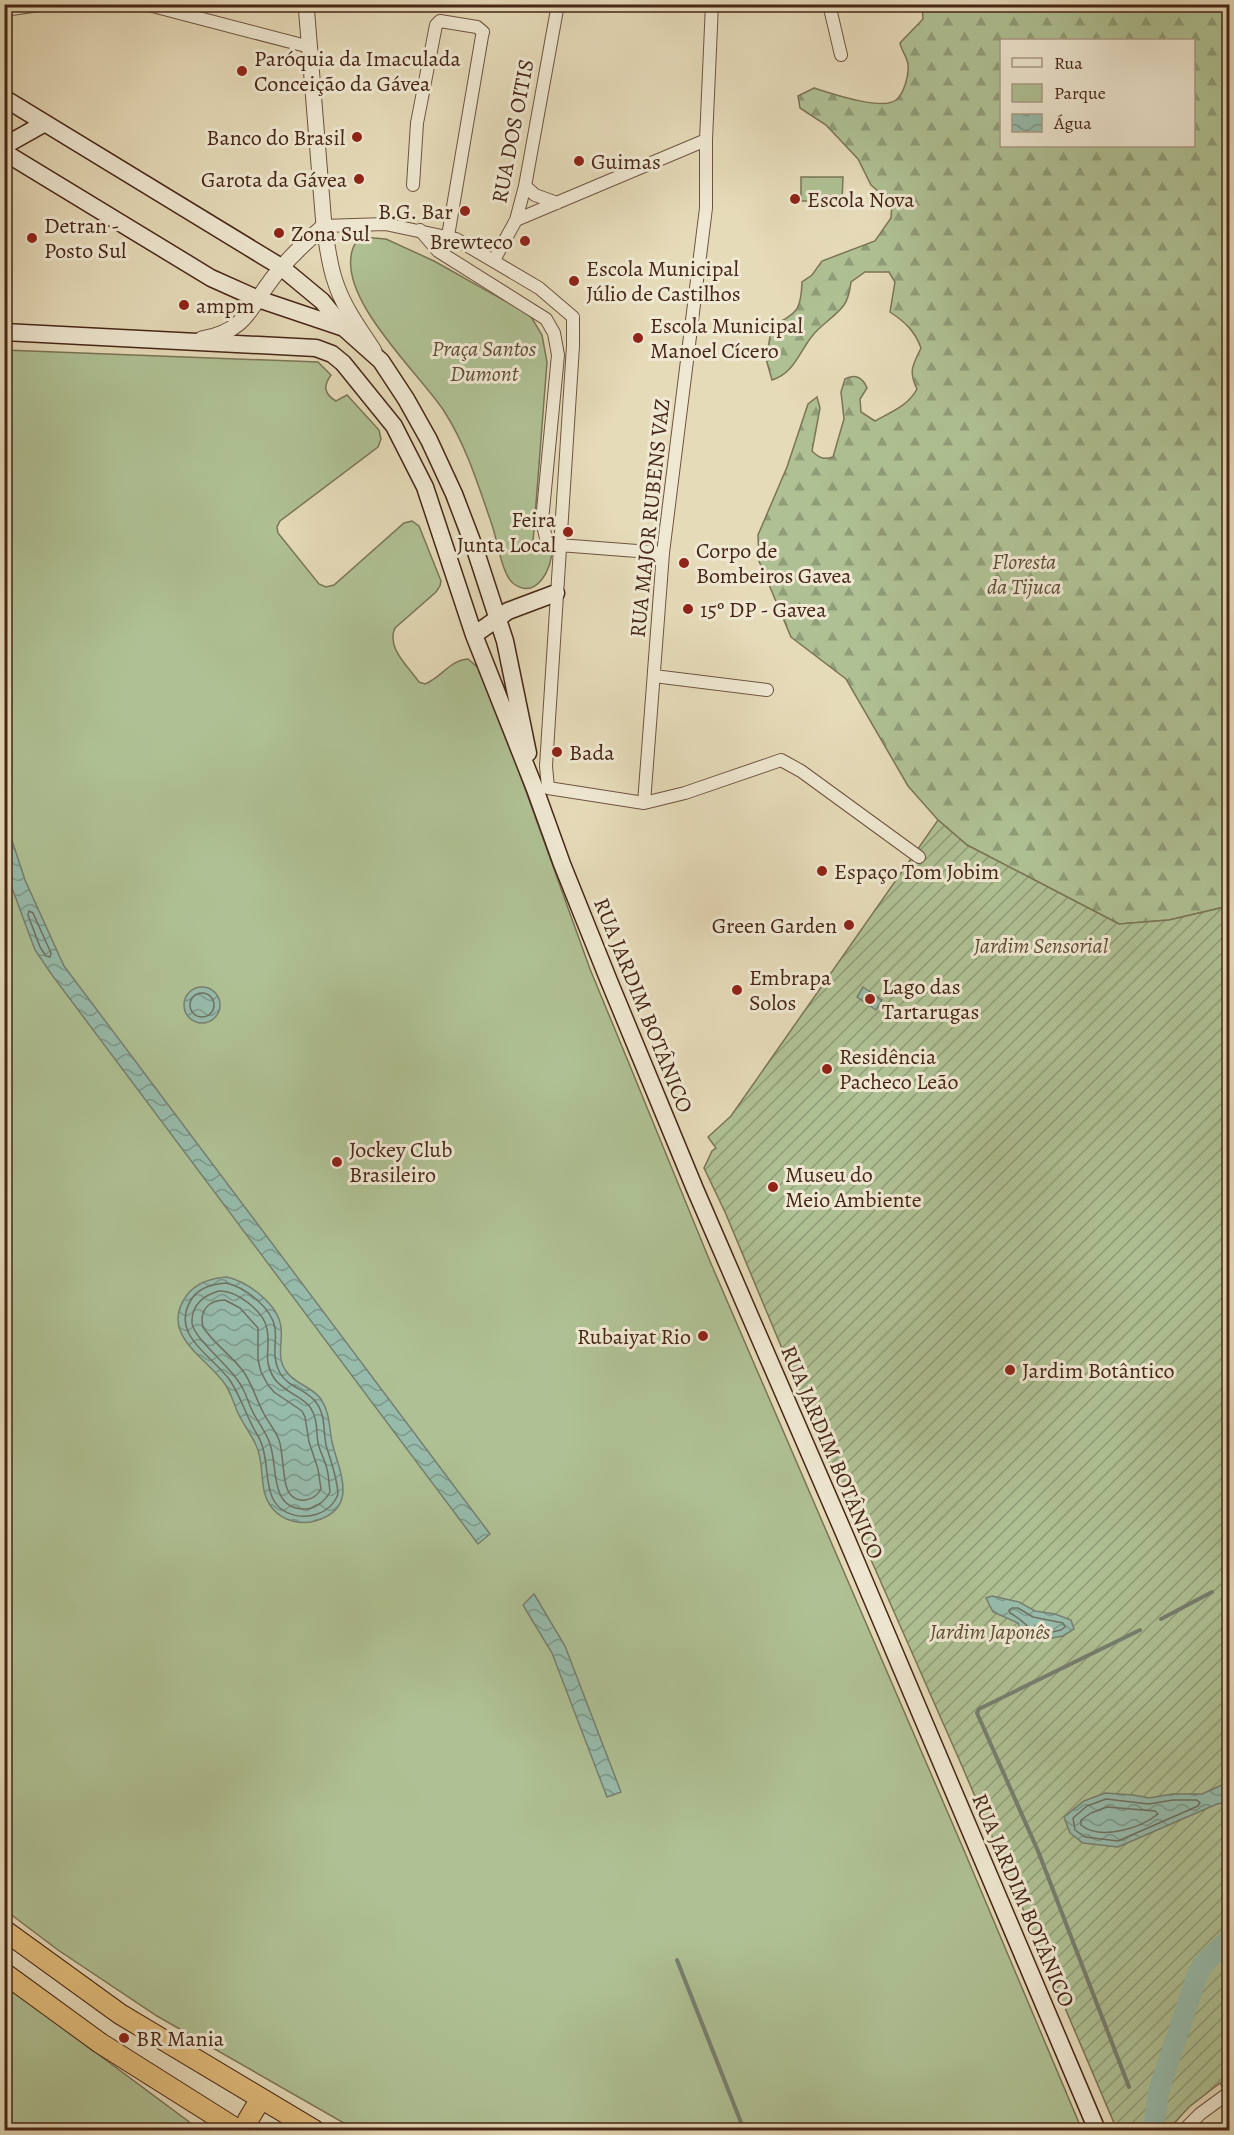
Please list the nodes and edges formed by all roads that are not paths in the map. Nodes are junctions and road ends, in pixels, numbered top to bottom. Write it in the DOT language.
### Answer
graph roads {
  1 [pos="46,4"];
  2 [pos="145,4"];
  3 [pos="306,4"];
  4 [pos="558,4"];
  5 [pos="712,4"];
  6 [pos="829,4"];
  7 [pos="4,10"];
  8 [pos="310,47"];
  9 [pos="841,55"];
  10 [pos="4,98"];
  11 [pos="45,123"];
  12 [pos="706,140"];
  13 [pos="4,146"];
  14 [pos="4,152"];
  15 [pos="413,185"];
  16 [pos="525,186"];
  17 [pos="557,203"];
  18 [pos="516,219"];
  19 [pos="324,226"];
  20 [pos="420,230"];
  21 [pos="448,236"];
  22 [pos="494,260"];
  23 [pos="281,267"];
  24 [pos="258,299"];
  25 [pos="344,328"];
  26 [pos="4,332"];
  27 [pos="187,341"];
  28 [pos="381,361"];
  29 [pos="559,544"];
  30 [pos="663,553"];
  31 [pos="556,593"];
  32 [pos="498,617"];
  33 [pos="474,635"];
  34 [pos="654,676"];
  35 [pos="767,690"];
  36 [pos="542,788"];
  37 [pos="644,803"];
  38 [pos="919,857"];
  39 [pos="4,1930"];
  40 [pos="4,1973"];
  41 [pos="1230,2091"];
  42 [pos="260,2100"];
  43 [pos="238,2130"];
  44 [pos="249,2130"];
  45 [pos="314,2130"];
  46 [pos="1097,2130"];
  47 [pos="1184,2130"];
  1 -- 7 [label="street"];
  2 -- 8 [label="street"];
  3 -- 8 [label="street"];
  4 -- 16 [label="street, RUA DOS OITIS"];
  5 -- 12 [label="street, RUA MAJOR RUBENS VAZ"];
  6 -- 9 [label="street"];
  8 -- 19 [label="street"];
  10 -- 11 [label="main road"];
  11 -- 13 [label="main road"];
  11 -- 23 [label="main road"];
  12 -- 17 [label="street"];
  12 -- 30 [label="street, RUA MAJOR RUBENS VAZ"];
  14 -- 24 [label="main road"];
  15 -- 21 [label="street"];
  16 -- 17 [label="street"];
  16 -- 18 [label="street, RUA DOS OITIS"];
  17 -- 18 [label="street"];
  18 -- 22 [label="street, RUA DOS OITIS"];
  19 -- 20 [label="street"];
  19 -- 23 [label="street"];
  19 -- 28 [label="street"];
  20 -- 21 [label="street"];
  20 -- 29 [label="street"];
  21 -- 22 [label="street"];
  22 -- 29 [label="street"];
  23 -- 24 [label="street"];
  23 -- 25 [label="main road"];
  24 -- 25 [label="main road"];
  24 -- 27 [label="street"];
  25 -- 28 [label="main road, RUA JARDIM BOTÂNICO"];
  26 -- 27 [label="main road"];
  27 -- 33 [label="main road, RUA JARDIM BOTÂNICO"];
  28 -- 32 [label="main road, RUA JARDIM BOTÂNICO"];
  29 -- 30 [label="street"];
  29 -- 31 [label="street"];
  30 -- 34 [label="street, RUA MAJOR RUBENS VAZ"];
  31 -- 32 [label="main road"];
  31 -- 36 [label="street"];
  32 -- 33 [label="main road"];
  32 -- 36 [label="main road, RUA JARDIM BOTÂNICO"];
  33 -- 36 [label="main road, RUA JARDIM BOTÂNICO"];
  34 -- 35 [label="street"];
  34 -- 37 [label="street, RUA MAJOR RUBENS VAZ"];
  36 -- 37 [label="street"];
  36 -- 46 [label="main road, RUA JARDIM BOTÂNICO"];
  37 -- 38 [label="street"];
  39 -- 42 [label="highway"];
  40 -- 43 [label="highway"];
  41 -- 47 [label="street"];
  42 -- 44 [label="highway"];
  42 -- 45 [label="highway"];
}
